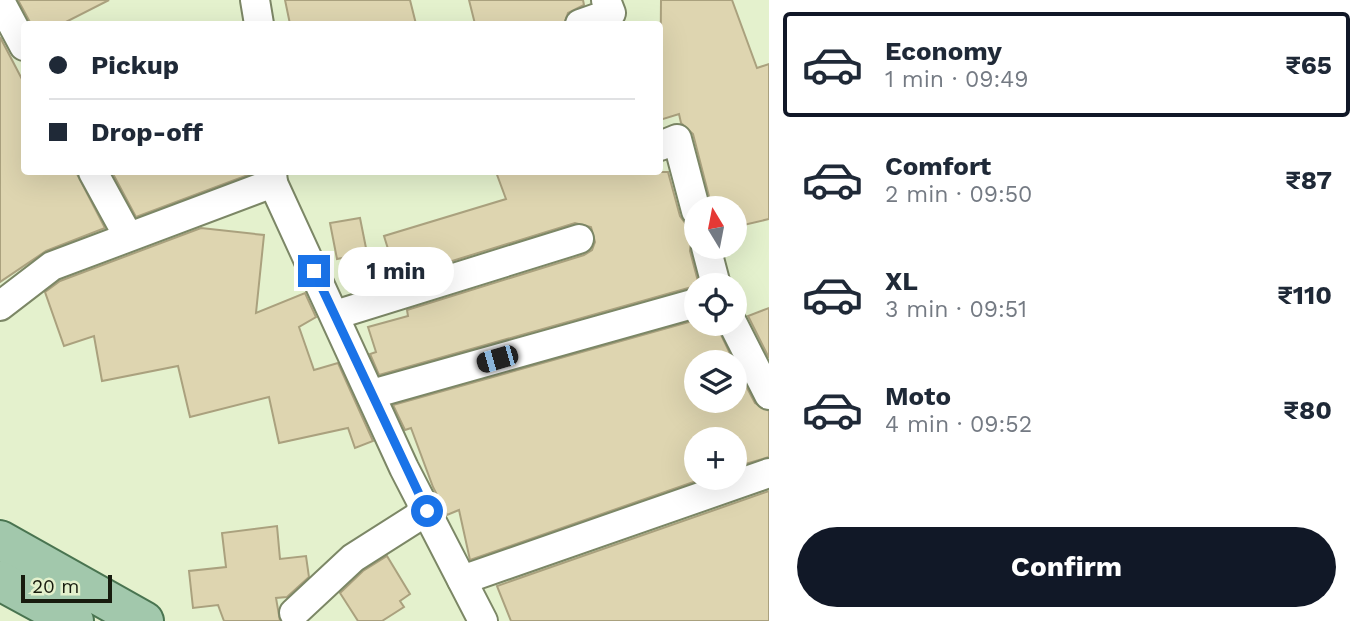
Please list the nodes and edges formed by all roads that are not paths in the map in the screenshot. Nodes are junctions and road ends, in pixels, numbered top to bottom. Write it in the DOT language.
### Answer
graph roads {
  1 [pos="255,0"];
  2 [pos="606,0"];
  3 [pos="0,1"];
  4 [pos="258,21"];
  5 [pos="588,21"];
  6 [pos="21,40"];
  7 [pos="663,145"];
  8 [pos="95,175"];
  9 [pos="272,177"];
  10 [pos="692,196"];
  11 [pos="128,236"];
  12 [pos="579,239"];
  13 [pos="0,306"];
  14 [pos="684,306"];
  15 [pos="335,315"];
  16 [pos="739,336"];
  17 [pos="372,394"];
  18 [pos="769,396"];
  19 [pos="769,473"];
  20 [pos="427,511"];
  21 [pos="0,540"];
  22 [pos="462,580"];
  23 [pos="0,582"];
  24 [pos="294,613"];
  25 [pos="74,621"];
  26 [pos="144,621"];
  27 [pos="483,621"];
  1 -- 4 [label="street"];
  2 -- 5 [label="street"];
  3 -- 6 [label="street"];
  7 -- 10 [label="street"];
  8 -- 11 [label="street"];
  9 -- 11 [label="street"];
  9 -- 15 [label="street"];
  11 -- 13 [label="street"];
  12 -- 15 [label="street"];
  14 -- 17 [label="street"];
  15 -- 17 [label="street"];
  16 -- 18 [label="street"];
  17 -- 20 [label="street"];
  19 -- 22 [label="street"];
  20 -- 22 [label="street"];
  20 -- 24 [label="street"];
  21 -- 26 [label="main road"];
  22 -- 27 [label="street"];
  23 -- 25 [label="main road"];
}
